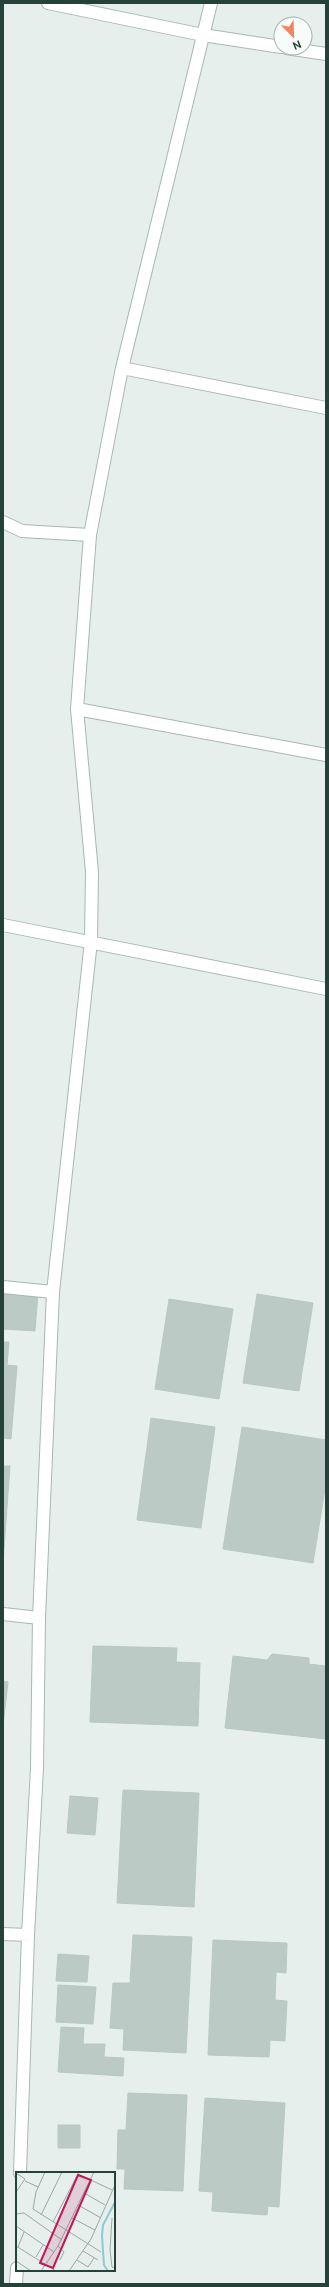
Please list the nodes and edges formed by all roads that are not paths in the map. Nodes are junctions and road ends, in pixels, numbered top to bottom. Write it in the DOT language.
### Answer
graph roads {
  1 [pos="48,3"];
  2 [pos="211,3"];
  3 [pos="203,35"];
  4 [pos="273,46"];
  5 [pos="313,52"];
  6 [pos="326,54"];
  7 [pos="122,368"];
  8 [pos="326,408"];
  9 [pos="3,522"];
  10 [pos="90,535"];
  11 [pos="77,709"];
  12 [pos="326,755"];
  13 [pos="3,925"];
  14 [pos="91,940"];
  15 [pos="326,989"];
  16 [pos="3,1287"];
  17 [pos="53,1292"];
  18 [pos="3,1614"];
  19 [pos="39,1618"];
  20 [pos="3,1934"];
  21 [pos="28,1935"];
  22 [pos="20,2172"];
  23 [pos="17,2271"];
  24 [pos="16,2284"];
  1 -- 3 [label="street"];
  2 -- 3 [label="street"];
  3 -- 4 [label="street"];
  3 -- 7 [label="street"];
  5 -- 6 [label="street"];
  7 -- 8 [label="street"];
  7 -- 10 [label="street"];
  9 -- 10 [label="street"];
  10 -- 11 [label="street"];
  11 -- 12 [label="street"];
  11 -- 14 [label="street"];
  13 -- 14 [label="street"];
  14 -- 15 [label="street"];
  14 -- 17 [label="street"];
  16 -- 17 [label="street"];
  17 -- 19 [label="street"];
  18 -- 19 [label="street"];
  19 -- 21 [label="street"];
  20 -- 21 [label="street"];
  21 -- 22 [label="street"];
  23 -- 24 [label="street"];
}
